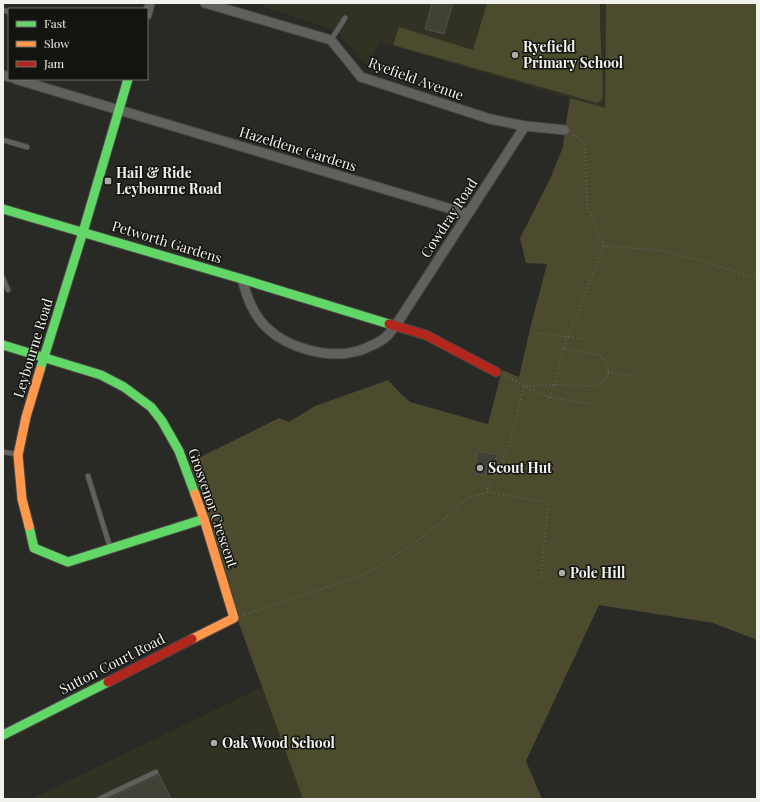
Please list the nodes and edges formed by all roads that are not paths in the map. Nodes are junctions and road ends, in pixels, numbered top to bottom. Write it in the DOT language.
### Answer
graph roads {
  1 [pos="205,3"];
  2 [pos="346,18"];
  3 [pos="331,40"];
  4 [pos="18,80"];
  5 [pos="128,80"];
  6 [pos="120,110"];
  7 [pos="525,126"];
  8 [pos="565,130"];
  9 [pos="3,140"];
  10 [pos="27,147"];
  11 [pos="3,209"];
  12 [pos="468,214"];
  13 [pos="84,232"];
  14 [pos="3,278"];
  15 [pos="242,279"];
  16 [pos="8,290"];
  17 [pos="396,325"];
  18 [pos="3,345"];
  19 [pos="44,357"];
  20 [pos="496,372"];
  21 [pos="3,452"];
  22 [pos="18,455"];
  23 [pos="88,476"];
  24 [pos="204,519"];
  25 [pos="111,548"];
  26 [pos="234,618"];
  27 [pos="3,735"];
  28 [pos="156,772"];
  29 [pos="99,799"];
  1 -- 3 [label="street"];
  2 -- 3 [label="lane"];
  3 -- 7 [label="street, Ryefield Avenue"];
  4 -- 6 [label="street, Hazeldene Gardens"];
  5 -- 6 [label="street, Leybourne Road"];
  6 -- 12 [label="street, Hazeldene Gardens"];
  6 -- 13 [label="street, Leybourne Road"];
  7 -- 8 [label="street, Ryefield Avenue"];
  7 -- 12 [label="street, Cowdray Road"];
  9 -- 10 [label="lane"];
  11 -- 13 [label="street, Petworth Gardens"];
  12 -- 17 [label="street, Cowdray Road"];
  13 -- 15 [label="street, Petworth Gardens"];
  13 -- 19 [label="street, Leybourne Road"];
  14 -- 16 [label="lane"];
  15 -- 17 [label="street, Petworth Gardens"];
  15 -- 17 [label="street"];
  17 -- 20 [label="street, Petworth Gardens"];
  18 -- 19 [label="street, Grosvenor Crescent"];
  19 -- 22 [label="street, Leybourne Road"];
  19 -- 24 [label="street, Grosvenor Crescent"];
  21 -- 22 [label="lane"];
  22 -- 25 [label="street, Leybourne Road"];
  23 -- 25 [label="lane"];
  24 -- 25 [label="street, Leybourne Road"];
  24 -- 26 [label="street, Grosvenor Crescent"];
  26 -- 27 [label="street, Sutton Court Road"];
  28 -- 29 [label="lane"];
}
